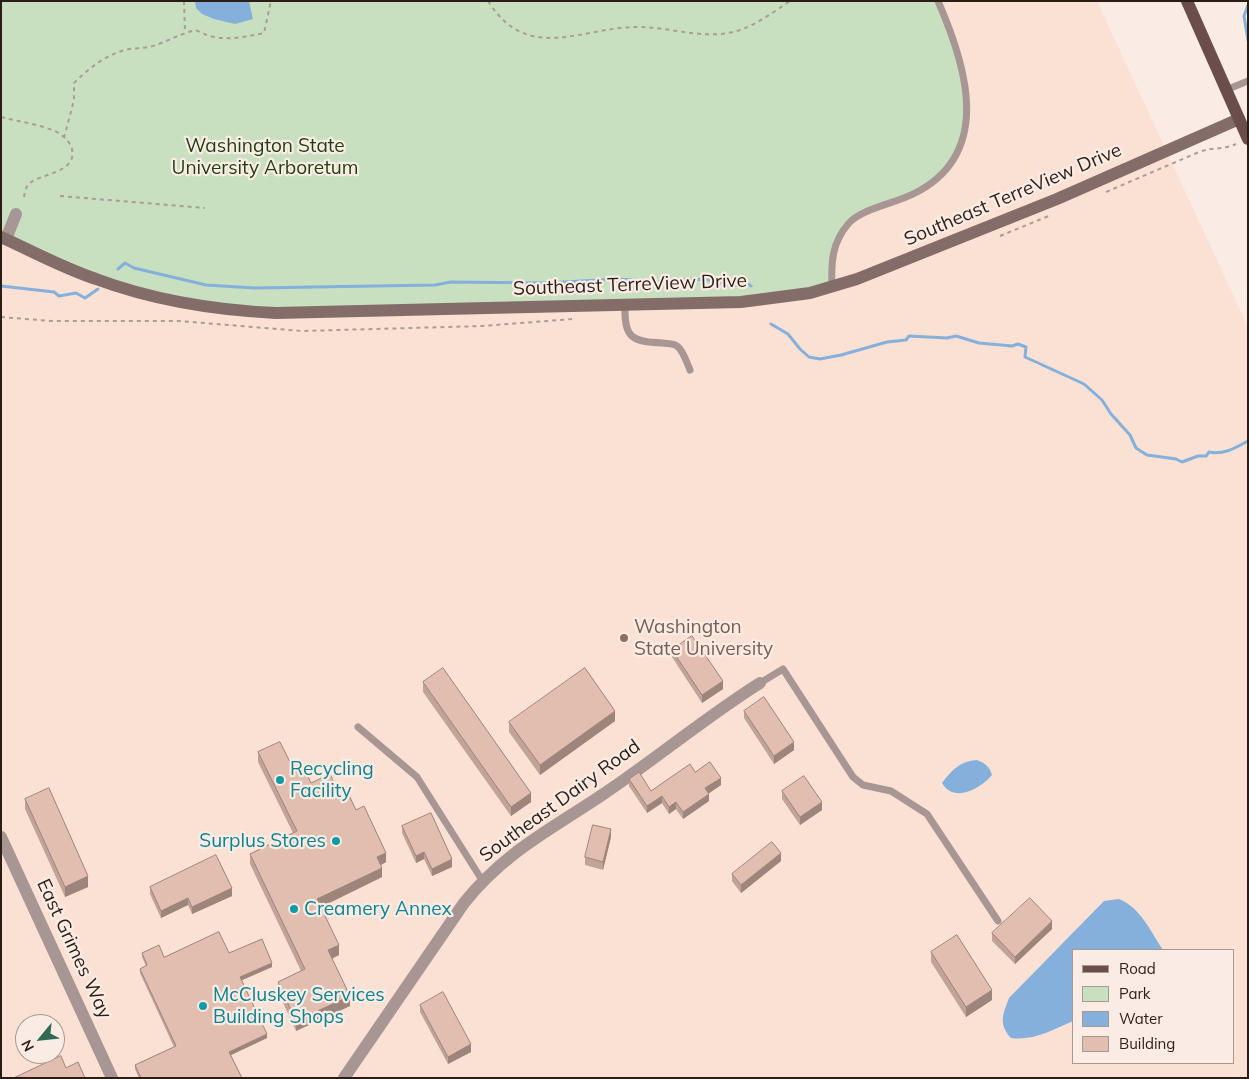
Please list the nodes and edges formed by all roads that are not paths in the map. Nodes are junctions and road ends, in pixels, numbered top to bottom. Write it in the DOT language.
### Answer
graph roads {
  1 [pos="938,1"];
  2 [pos="1187,1"];
  3 [pos="1248,81"];
  4 [pos="1226,90"];
  5 [pos="1239,119"];
  6 [pos="1248,139"];
  7 [pos="16,214"];
  8 [pos="4,238"];
  9 [pos="832,287"];
  10 [pos="625,304"];
  11 [pos="690,370"];
  12 [pos="760,683"];
  13 [pos="358,727"];
  14 [pos="1,836"];
  15 [pos="482,880"];
  16 [pos="998,921"];
  17 [pos="112,1078"];
  18 [pos="344,1078"];
  1 -- 9 [label="lane"];
  2 -- 4 [label="main road"];
  3 -- 4 [label="lane"];
  4 -- 5 [label="main road"];
  5 -- 6 [label="main road"];
  5 -- 9 [label="main road, Southeast TerreView Drive"];
  7 -- 8 [label="street"];
  8 -- 10 [label="main road, Southeast TerreView Drive"];
  9 -- 10 [label="main road, Southeast TerreView Drive"];
  10 -- 11 [label="lane"];
  12 -- 15 [label="street, Southeast Dairy Road"];
  12 -- 16 [label="lane"];
  13 -- 15 [label="lane"];
  14 -- 17 [label="street, East Grimes Way"];
  15 -- 18 [label="street, Southeast Dairy Road"];
}
